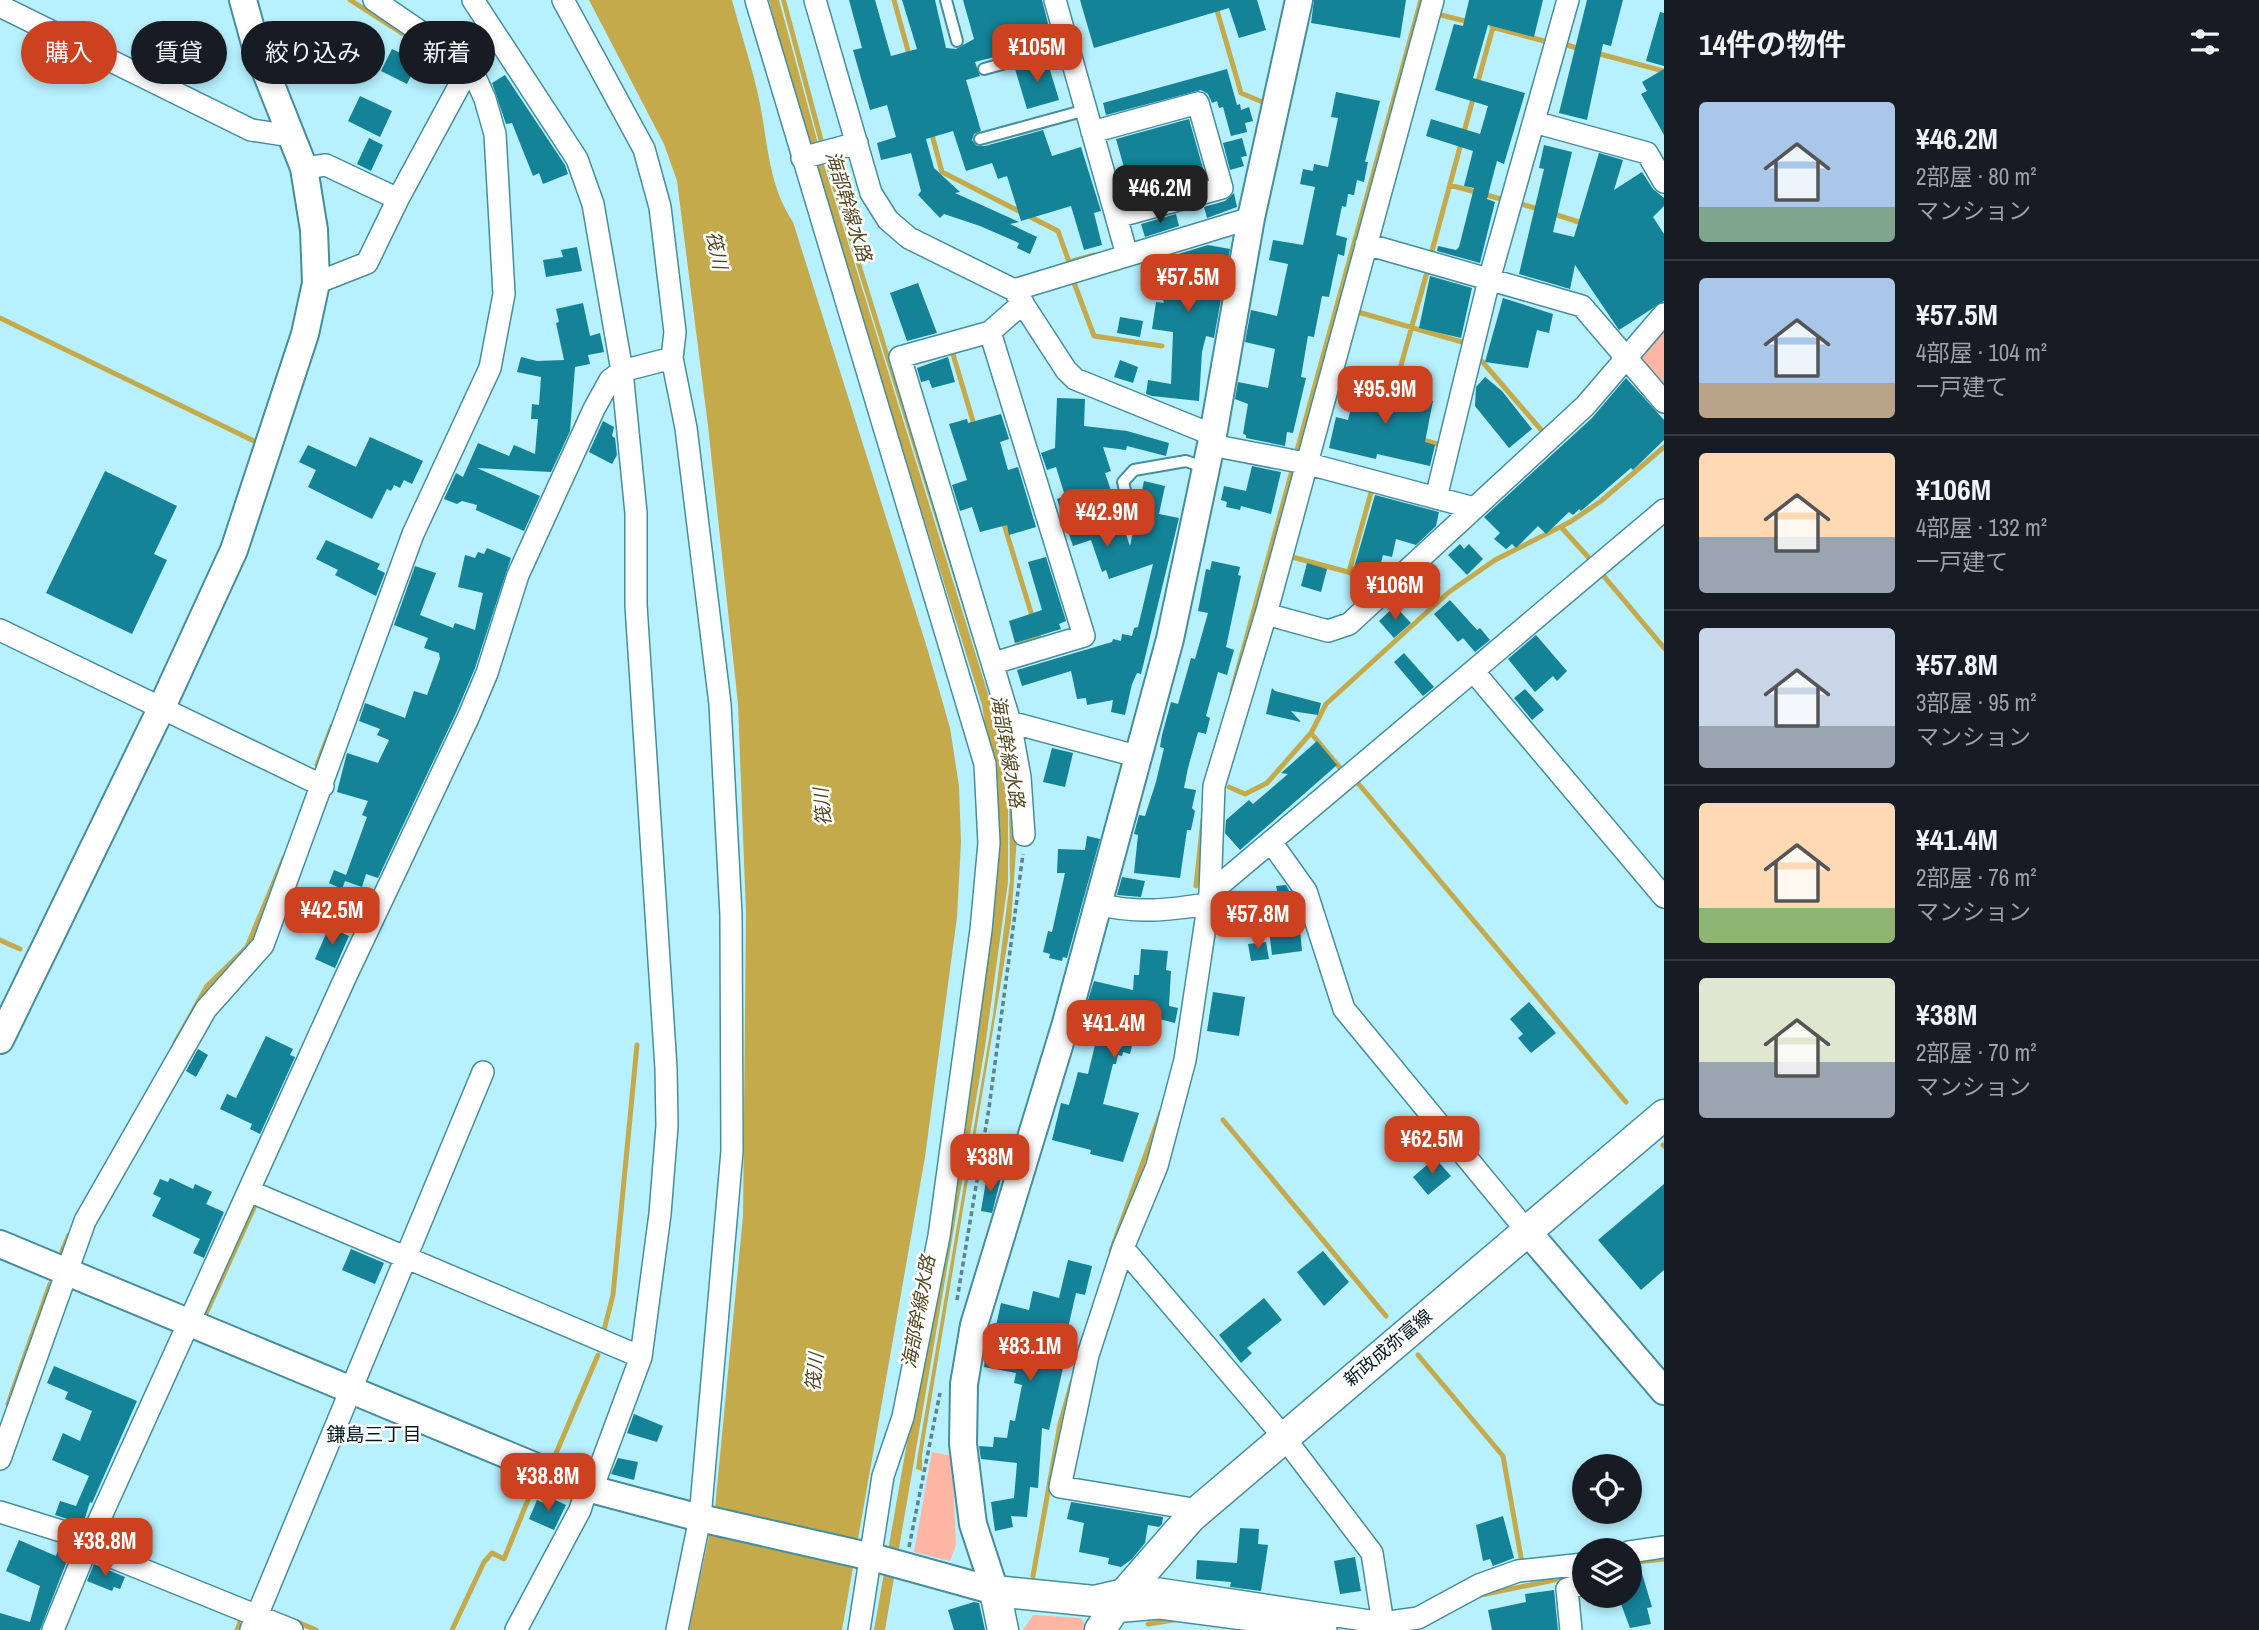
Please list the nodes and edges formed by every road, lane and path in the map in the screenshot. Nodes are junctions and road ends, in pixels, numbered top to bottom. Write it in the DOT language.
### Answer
graph roads {
  1 [pos="243,0"];
  2 [pos="374,0"];
  3 [pos="473,0"];
  4 [pos="563,0"];
  5 [pos="756,0"];
  6 [pos="815,0"];
  7 [pos="946,0"];
  8 [pos="1055,0"];
  9 [pos="1299,0"];
  10 [pos="1433,0"];
  11 [pos="1568,0"];
  12 [pos="0,6"];
  13 [pos="402,21"];
  14 [pos="486,21"];
  15 [pos="495,35"];
  16 [pos="957,41"];
  17 [pos="1068,46"];
  18 [pos="984,69"];
  19 [pos="459,84"];
  20 [pos="478,84"];
  21 [pos="1086,110"];
  22 [pos="1534,122"];
  23 [pos="1092,132"];
  24 [pos="291,136"];
  25 [pos="980,139"];
  26 [pos="857,143"];
  27 [pos="805,157"];
  28 [pos="304,167"];
  29 [pos="1664,182"];
  30 [pos="398,199"];
  31 [pos="1117,218"];
  32 [pos="1251,218"];
  33 [pos="1366,244"];
  34 [pos="1127,255"];
  35 [pos="1489,280"];
  36 [pos="316,282"];
  37 [pos="1018,296"];
  38 [pos="1664,314"];
  39 [pos="990,332"];
  40 [pos="672,358"];
  41 [pos="1626,358"];
  42 [pos="622,371"];
  43 [pos="1664,402"];
  44 [pos="1210,449"];
  45 [pos="1298,461"];
  46 [pos="1125,490"];
  47 [pos="1436,498"];
  48 [pos="1474,508"];
  49 [pos="1664,510"];
  50 [pos="1266,614"];
  51 [pos="0,630"];
  52 [pos="994,663"];
  53 [pos="1474,672"];
  54 [pos="161,709"];
  55 [pos="1010,722"];
  56 [pos="1136,756"];
  57 [pos="323,786"];
  58 [pos="1024,835"];
  59 [pos="1271,842"];
  60 [pos="1664,897"];
  61 [pos="1209,899"];
  62 [pos="1097,904"];
  63 [pos="0,1040"];
  64 [pos="484,1072"];
  65 [pos="1664,1115"];
  66 [pos="248,1191"];
  67 [pos="1527,1231"];
  68 [pos="0,1244"];
  69 [pos="1123,1248"];
  70 [pos="407,1258"];
  71 [pos="68,1272"];
  72 [pos="957,1301"];
  73 [pos="187,1324"];
  74 [pos="641,1357"];
  75 [pos="941,1391"];
  76 [pos="1664,1391"];
  77 [pos="352,1392"];
  78 [pos="1283,1436"];
  79 [pos="0,1459"];
  80 [pos="589,1488"];
  81 [pos="1199,1510"];
  82 [pos="0,1512"];
  83 [pos="700,1518"];
  84 [pos="88,1544"];
  85 [pos="1664,1547"];
  86 [pos="1642,1550"];
  87 [pos="890,1562"];
  88 [pos="1572,1565"];
  89 [pos="1572,1587"];
  90 [pos="995,1591"];
  91 [pos="1112,1612"];
  92 [pos="254,1623"];
  93 [pos="1384,1627"];
  94 [pos="1315,1629"];
  95 [pos="53,1630"];
  96 [pos="292,1630"];
  97 [pos="516,1630"];
  98 [pos="677,1630"];
  99 [pos="859,1630"];
  100 [pos="1003,1630"];
  101 [pos="1571,1630"];
  1 -- 24 [label="street"];
  2 -- 13 [label="street"];
  3 -- 14 [label="street"];
  4 -- 40 [label="street"];
  5 -- 27 [label="street"];
  6 -- 26 [label="street"];
  7 -- 16 [label="lane"];
  8 -- 17 [label="street"];
  9 -- 32 [label="street"];
  10 -- 33 [label="street"];
  11 -- 22 [label="street"];
  12 -- 24 [label="street"];
  15 -- 42 [label="street"];
  17 -- 18 [label="lane"];
  17 -- 21 [label="street"];
  19 -- 30 [label="street"];
  20 -- 57 [label="street"];
  21 -- 23 [label="street"];
  21 -- 25 [label="lane"];
  22 -- 29 [label="street"];
  22 -- 35 [label="street"];
  23 -- 31 [label="street"];
  23 -- 31 [label="street"];
  24 -- 28 [label="street"];
  26 -- 27 [label="street"];
  26 -- 37 [label="street"];
  27 -- 87 [label="street"];
  28 -- 30 [label="street"];
  28 -- 36 [label="street"];
  30 -- 36 [label="street"];
  31 -- 34 [label="street"];
  32 -- 34 [label="street"];
  32 -- 44 [label="street"];
  33 -- 35 [label="street"];
  33 -- 45 [label="street"];
  34 -- 37 [label="street"];
  35 -- 41 [label="street"];
  35 -- 47 [label="street"];
  36 -- 54 [label="street"];
  37 -- 39 [label="street"];
  37 -- 44 [label="street"];
  38 -- 41 [label="street"];
  39 -- 52 [label="street"];
  39 -- 52 [label="street"];
  40 -- 42 [label="street"];
  40 -- 83 [label="street"];
  41 -- 43 [label="street"];
  41 -- 48 [label="street"];
  42 -- 66 [label="street"];
  42 -- 74 [label="street"];
  44 -- 45 [label="street"];
  44 -- 46 [label="lane"];
  44 -- 56 [label="street"];
  45 -- 47 [label="street"];
  45 -- 50 [label="street"];
  47 -- 48 [label="street"];
  48 -- 50 [label="street"];
  49 -- 53 [label="street"];
  50 -- 61 [label="street"];
  51 -- 54 [label="street"];
  52 -- 55 [label="street"];
  53 -- 59 [label="street"];
  53 -- 60 [label="street"];
  54 -- 57 [label="street"];
  54 -- 63 [label="street"];
  55 -- 56 [label="street"];
  55 -- 58 [label="street"];
  56 -- 62 [label="street"];
  57 -- 71 [label="street"];
  58 -- 72 [label="path"];
  59 -- 61 [label="street"];
  59 -- 67 [label="street"];
  61 -- 62 [label="street"];
  61 -- 69 [label="street"];
  62 -- 90 [label="street"];
  64 -- 70 [label="street"];
  65 -- 67 [label="main road, 新政成弥富線"];
  66 -- 70 [label="street"];
  66 -- 73 [label="street"];
  67 -- 76 [label="street"];
  67 -- 78 [label="main road, 新政成弥富線"];
  68 -- 71 [label="street"];
  69 -- 78 [label="street"];
  69 -- 81 [label="street"];
  70 -- 74 [label="street"];
  70 -- 77 [label="street"];
  71 -- 73 [label="street"];
  71 -- 79 [label="street"];
  73 -- 77 [label="street"];
  73 -- 84 [label="street"];
  74 -- 80 [label="street"];
  75 -- 87 [label="path"];
  77 -- 80 [label="street"];
  77 -- 92 [label="street"];
  78 -- 81 [label="main road, 新政成弥富線"];
  78 -- 93 [label="street"];
  80 -- 83 [label="street"];
  80 -- 97 [label="street"];
  81 -- 91 [label="main road, 新政成弥富線"];
  82 -- 84 [label="street"];
  83 -- 87 [label="street"];
  83 -- 98 [label="street"];
  84 -- 92 [label="street"];
  84 -- 95 [label="street"];
  85 -- 86 [label="street"];
  87 -- 90 [label="street"];
  87 -- 99 [label="street"];
  88 -- 93 [label="street"];
  89 -- 101 [label="street"];
  90 -- 91 [label="main road"];
  90 -- 100 [label="main road"];
  91 -- 93 [label="street"];
  91 -- 94 [label="street"];
  92 -- 96 [label="street"];
}
